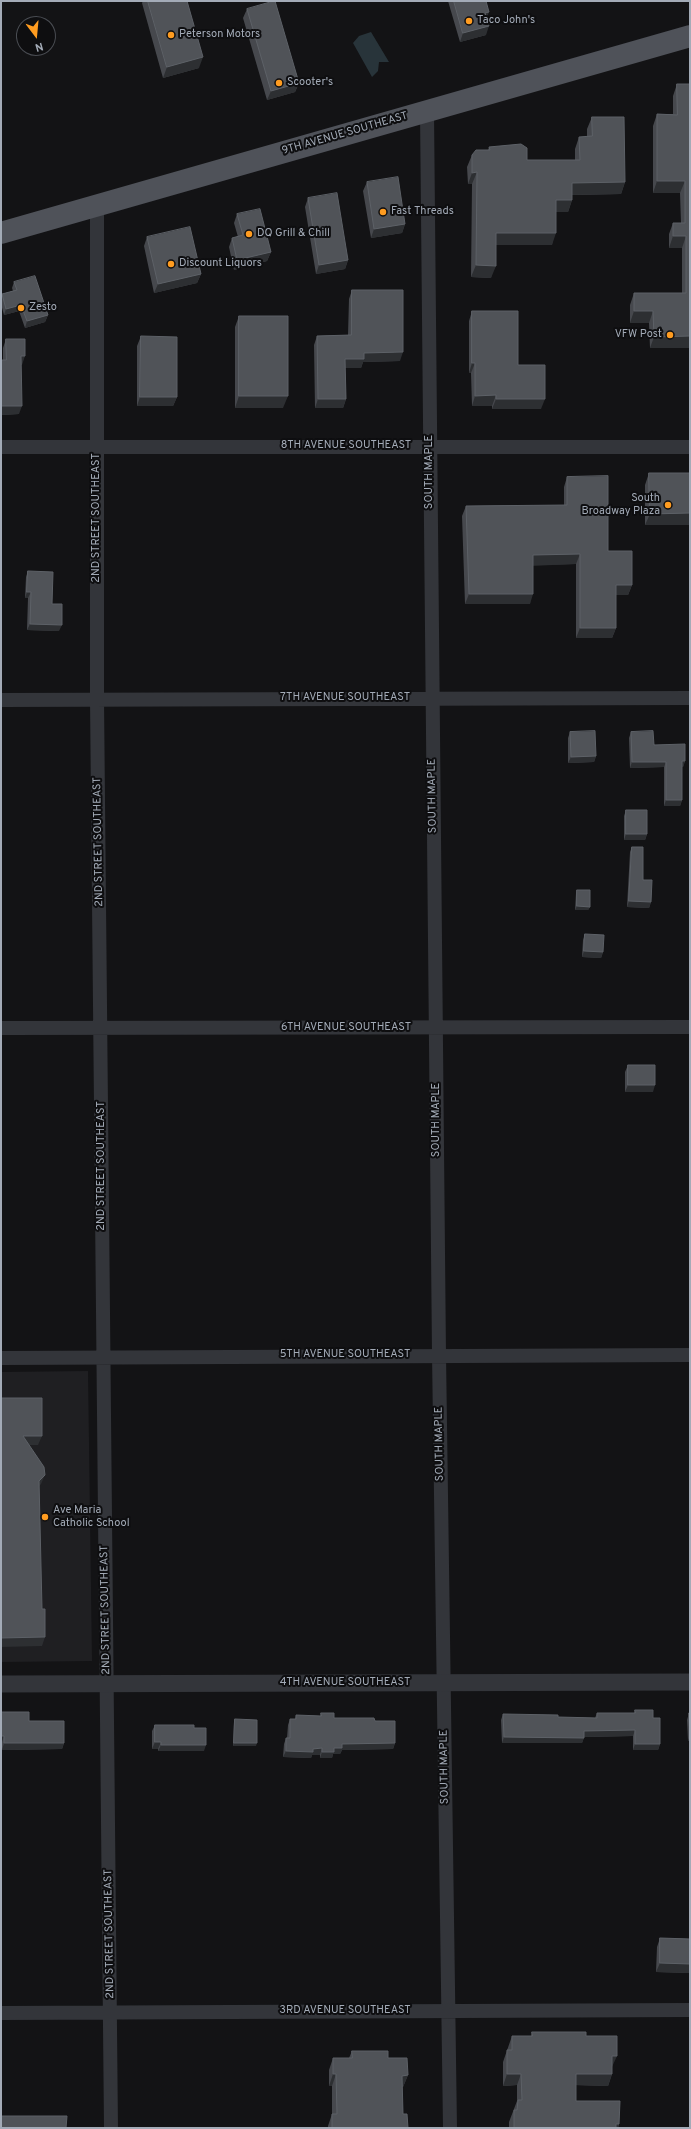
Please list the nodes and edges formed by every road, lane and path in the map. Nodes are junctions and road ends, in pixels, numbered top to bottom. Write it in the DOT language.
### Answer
graph roads {
  1 [pos="690,36"];
  2 [pos="427,111"];
  3 [pos="97,205"];
  4 [pos="1,232"];
  5 [pos="430,446"];
  6 [pos="1,447"];
  7 [pos="96,447"];
  8 [pos="690,447"];
  9 [pos="432,698"];
  10 [pos="690,698"];
  11 [pos="97,699"];
  12 [pos="1,700"];
  13 [pos="690,1027"];
  14 [pos="1,1028"];
  15 [pos="101,1028"];
  16 [pos="437,1028"];
  17 [pos="439,1354"];
  18 [pos="690,1355"];
  19 [pos="103,1357"];
  20 [pos="1,1358"];
  21 [pos="690,1682"];
  22 [pos="444,1683"];
  23 [pos="1,1684"];
  24 [pos="107,1684"];
  25 [pos="690,2010"];
  26 [pos="449,2011"];
  27 [pos="111,2012"];
  28 [pos="1,2013"];
  29 [pos="111,2128"];
  30 [pos="450,2128"];
  1 -- 2 [label="main road, 9TH AVENUE SOUTHEAST"];
  2 -- 3 [label="main road, 9TH AVENUE SOUTHEAST"];
  2 -- 5 [label="street, SOUTH MAPLE"];
  3 -- 4 [label="main road, 9TH AVENUE SOUTHEAST"];
  3 -- 7 [label="street, 2ND STREET SOUTHEAST"];
  5 -- 7 [label="street, 8TH AVENUE SOUTHEAST"];
  5 -- 8 [label="street, 8TH AVENUE SOUTHEAST"];
  5 -- 9 [label="street, SOUTH MAPLE"];
  6 -- 7 [label="street, 8TH AVENUE SOUTHEAST"];
  7 -- 11 [label="street, 2ND STREET SOUTHEAST"];
  9 -- 10 [label="street, 7TH AVENUE SOUTHEAST"];
  9 -- 11 [label="street, 7TH AVENUE SOUTHEAST"];
  9 -- 16 [label="street, SOUTH MAPLE"];
  11 -- 12 [label="street, 7TH AVENUE SOUTHEAST"];
  11 -- 15 [label="street, 2ND STREET SOUTHEAST"];
  13 -- 16 [label="street, 6TH AVENUE SOUTHEAST"];
  14 -- 15 [label="street, 6TH AVENUE SOUTHEAST"];
  15 -- 16 [label="street, 6TH AVENUE SOUTHEAST"];
  15 -- 19 [label="street, 2ND STREET SOUTHEAST"];
  16 -- 17 [label="street, SOUTH MAPLE"];
  17 -- 18 [label="street, 5TH AVENUE SOUTHEAST"];
  17 -- 19 [label="street, 5TH AVENUE SOUTHEAST"];
  17 -- 22 [label="street, SOUTH MAPLE"];
  19 -- 20 [label="street, 5TH AVENUE SOUTHEAST"];
  19 -- 24 [label="street, 2ND STREET SOUTHEAST"];
  21 -- 22 [label="street, 4TH AVENUE SOUTHEAST"];
  22 -- 24 [label="street, 4TH AVENUE SOUTHEAST"];
  22 -- 26 [label="street, SOUTH MAPLE"];
  23 -- 24 [label="street, 4TH AVENUE SOUTHEAST"];
  24 -- 27 [label="street, 2ND STREET SOUTHEAST"];
  25 -- 26 [label="street, 3RD AVENUE SOUTHEAST"];
  26 -- 27 [label="street, 3RD AVENUE SOUTHEAST"];
  26 -- 30 [label="street, SOUTH MAPLE"];
  27 -- 28 [label="street, 3RD AVENUE SOUTHEAST"];
  27 -- 29 [label="street, 2ND STREET SOUTHEAST"];
}
